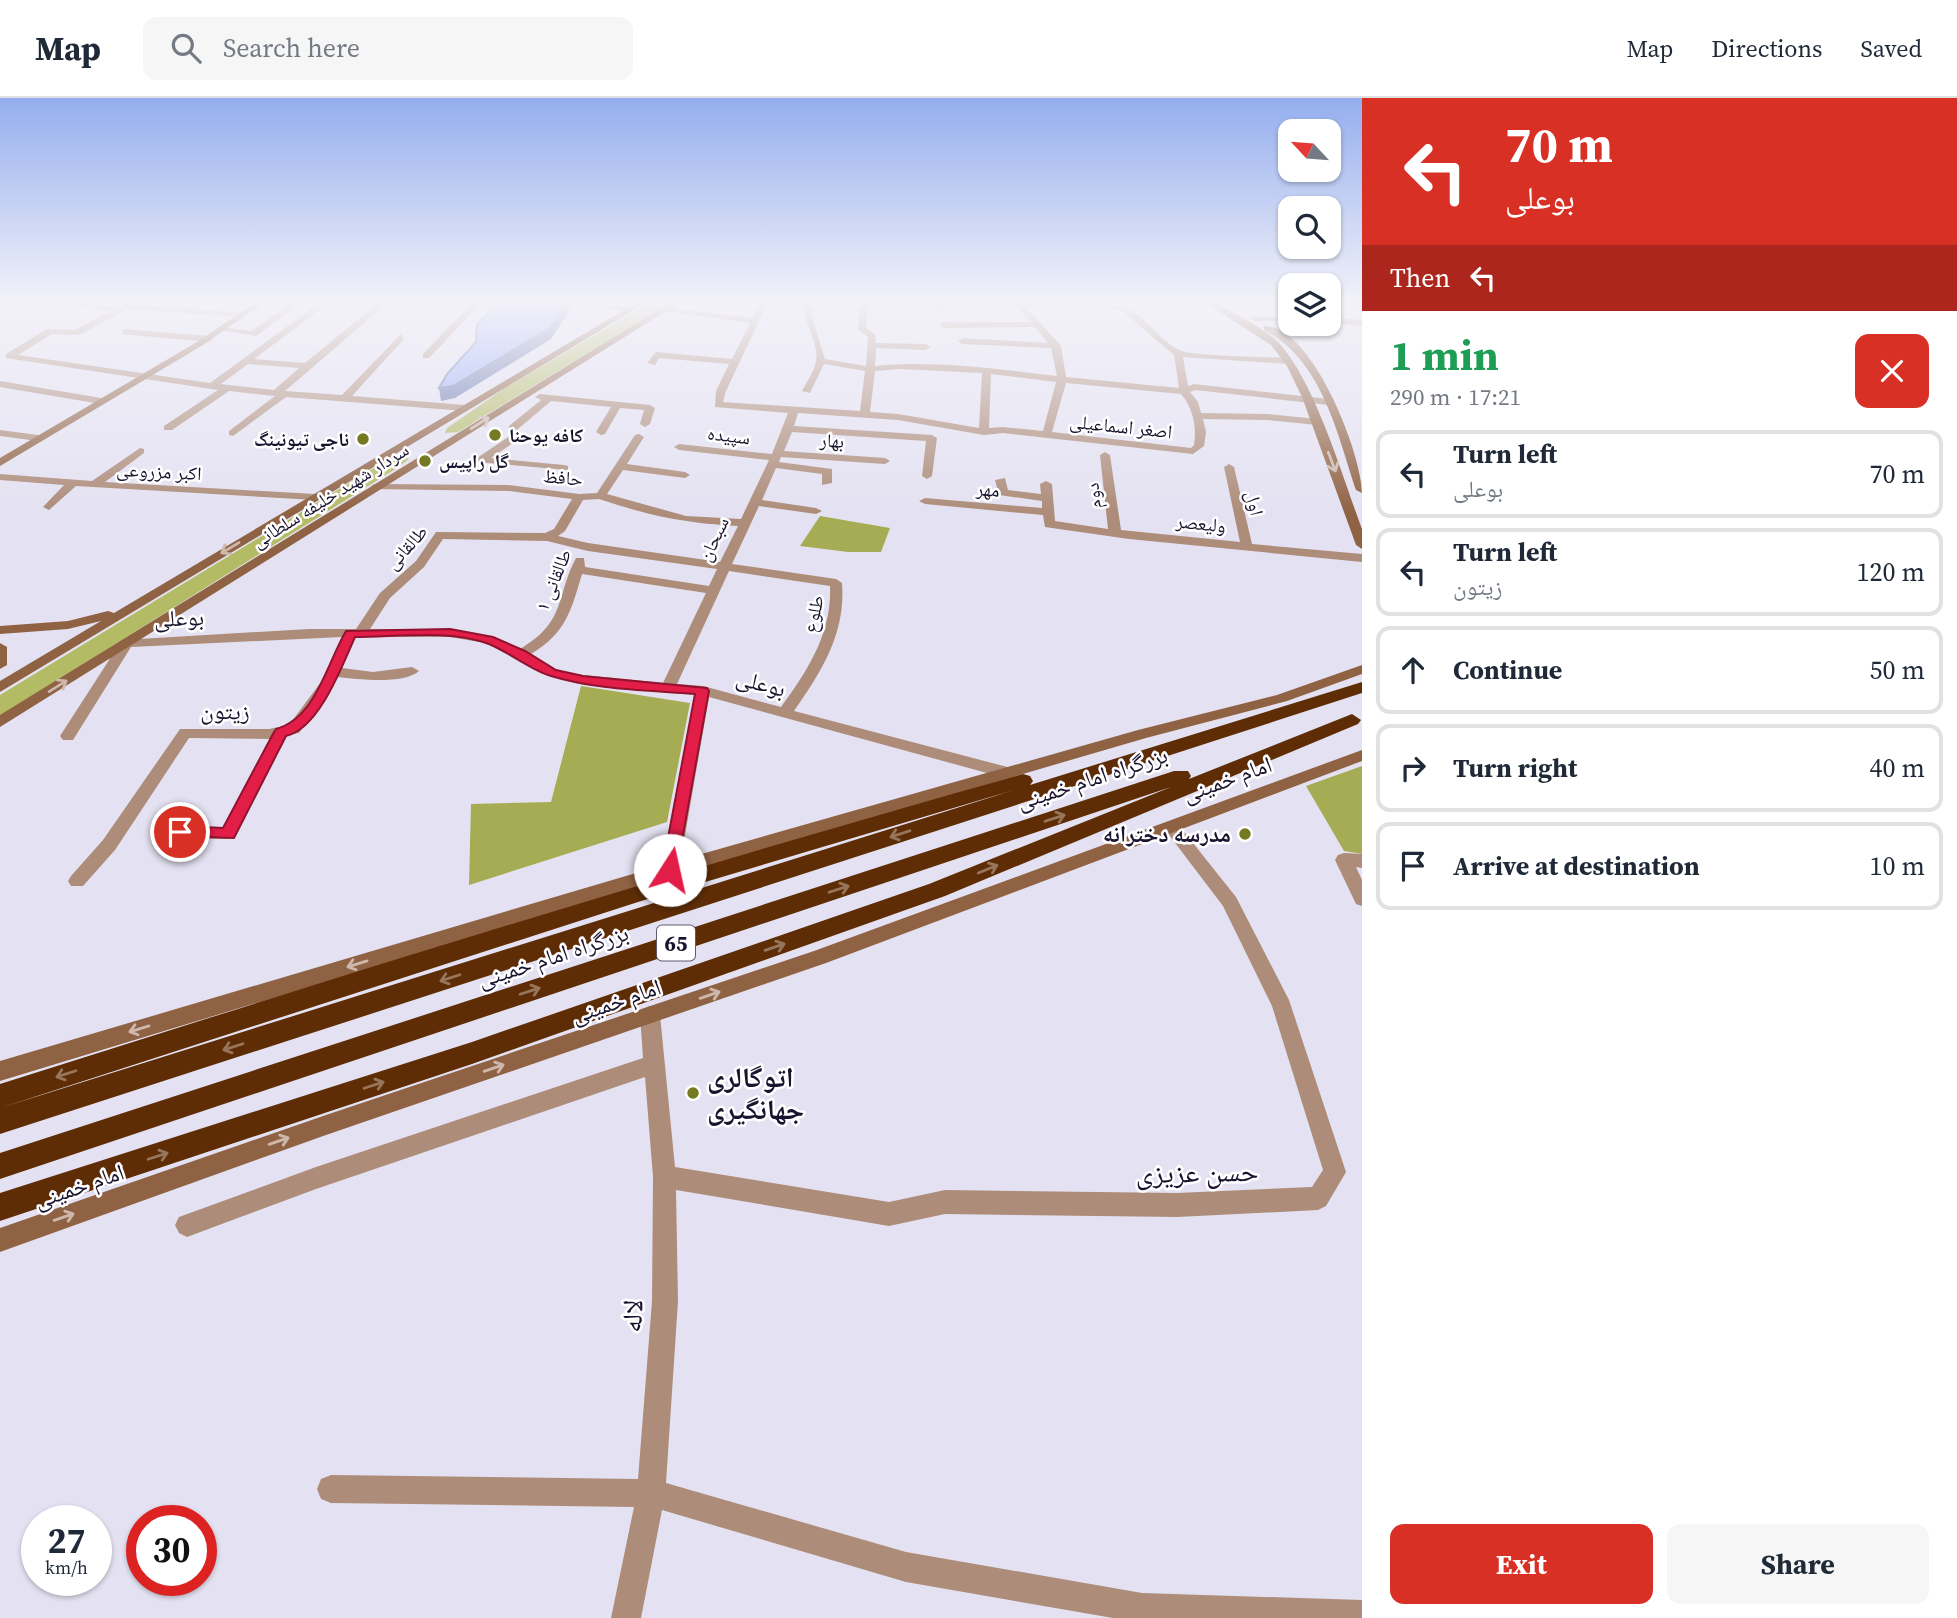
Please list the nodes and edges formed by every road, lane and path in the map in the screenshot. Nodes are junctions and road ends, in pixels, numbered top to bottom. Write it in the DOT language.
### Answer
graph roads {
  1 [pos="111,371"];
  2 [pos="154,371"];
  3 [pos="232,371"];
  4 [pos="302,371"];
  5 [pos="370,371"];
  6 [pos="528,371"];
  7 [pos="566,371"];
  8 [pos="731,371"];
  9 [pos="816,371"];
  10 [pos="868,371"];
  11 [pos="987,371"];
  12 [pos="1062,371"];
  13 [pos="1181,371"];
  14 [pos="1293,371"];
  15 [pos="1313,371"];
  16 [pos="145,376"];
  17 [pos="1061,378"];
  18 [pos="0,384"];
  19 [pos="212,386"];
  20 [pos="227,388"];
  21 [pos="807,391"];
  22 [pos="1184,391"];
  23 [pos="281,394"];
  24 [pos="437,394"];
  25 [pos="526,396"];
  26 [pos="549,398"];
  27 [pos="344,399"];
  28 [pos="1308,400"];
  29 [pos="100,401"];
  30 [pos="1329,402"];
  31 [pos="432,405"];
  32 [pos="617,405"];
  33 [pos="465,408"];
  34 [pos="794,410"];
  35 [pos="863,415"];
  36 [pos="1196,416"];
  37 [pos="1317,422"];
  38 [pos="645,424"];
  39 [pos="436,425"];
  40 [pos="168,428"];
  41 [pos="788,429"];
  42 [pos="601,432"];
  43 [pos="984,432"];
  44 [pos="0,433"];
  45 [pos="233,433"];
  46 [pos="459,436"];
  47 [pos="1046,436"];
  48 [pos="38,438"];
  49 [pos="639,438"];
  50 [pos="679,447"];
  51 [pos="140,451"];
  52 [pos="384,455"];
  53 [pos="1105,455"];
  54 [pos="573,457"];
  55 [pos="774,459"];
  56 [pos="885,461"];
  57 [pos="0,463"];
  58 [pos="620,466"];
  59 [pos="408,467"];
  60 [pos="1229,467"];
  61 [pos="564,468"];
  62 [pos="685,475"];
  63 [pos="927,476"];
  64 [pos="0,477"];
  65 [pos="1001,480"];
  66 [pos="73,483"];
  67 [pos="826,483"];
  68 [pos="1046,484"];
  69 [pos="93,485"];
  70 [pos="376,487"];
  71 [pos="1362,489"];
  72 [pos="563,495"];
  73 [pos="600,496"];
  74 [pos="315,497"];
  75 [pos="579,497"];
  76 [pos="1047,498"];
  77 [pos="925,501"];
  78 [pos="754,502"];
  79 [pos="48,507"];
  80 [pos="816,511"];
  81 [pos="1048,512"];
  82 [pos="743,523"];
  83 [pos="1115,533"];
  84 [pos="547,537"];
  85 [pos="1362,545"];
  86 [pos="587,547"];
  87 [pos="1247,547"];
  88 [pos="1362,558"];
  89 [pos="723,566"];
  90 [pos="576,569"];
  91 [pos="712,590"];
  92 [pos="125,611"];
  93 [pos="0,630"];
  94 [pos="355,633"];
  95 [pos="127,643"];
  96 [pos="0,647"];
  97 [pos="521,654"];
  98 [pos="0,665"];
  99 [pos="1362,668"];
  100 [pos="412,671"];
  101 [pos="333,672"];
  102 [pos="669,686"];
  103 [pos="0,687"];
  104 [pos="1362,687"];
  105 [pos="703,691"];
  106 [pos="1309,704"];
  107 [pos="785,713"];
  108 [pos="1357,718"];
  109 [pos="0,722"];
  110 [pos="281,732"];
  111 [pos="68,736"];
  112 [pos="1362,755"];
  113 [pos="1009,773"];
  114 [pos="1171,827"];
  115 [pos="180,832"];
  116 [pos="1362,861"];
  117 [pos="670,870"];
  118 [pos="77,881"];
  119 [pos="1362,899"];
  120 [pos="650,1015"];
  121 [pos="654,1064"];
  122 [pos="0,1071"];
  123 [pos="0,1096"];
  124 [pos="0,1121"];
  125 [pos="0,1166"];
  126 [pos="664,1177"];
  127 [pos="0,1207"];
  128 [pos="187,1225"];
  129 [pos="0,1240"];
  130 [pos="331,1489"];
  131 [pos="651,1493"];
  132 [pos="1362,1615"];
  133 [pos="626,1618"];
  1 -- 16 [label="street"];
  2 -- 16 [label="main road"];
  3 -- 19 [label="street"];
  4 -- 23 [label="street"];
  5 -- 27 [label="street"];
  6 -- 33 [label="main road, سردار شهید خلیفه سلطانی"];
  7 -- 25 [label="main road, سردار شهید خلیفه سلطانی"];
  8 -- 34 [label="street, اصغر اسماعیلی"];
  9 -- 21 [label="street"];
  10 -- 35 [label="street"];
  11 -- 17 [label="street"];
  11 -- 43 [label="street"];
  12 -- 17 [label="street"];
  13 -- 22 [label="street, اصغر اسماعیلی"];
  14 -- 28 [label="main road"];
  15 -- 30 [label="main road"];
  16 -- 19 [label="street"];
  16 -- 29 [label="main road"];
  17 -- 22 [label="street"];
  17 -- 47 [label="street"];
  18 -- 29 [label="street"];
  19 -- 20 [label="street"];
  20 -- 23 [label="street"];
  20 -- 40 [label="street"];
  22 -- 28 [label="street"];
  22 -- 36 [label="street, اصغر اسماعیلی"];
  23 -- 27 [label="street"];
  23 -- 45 [label="street"];
  24 -- 31 [label="street"];
  25 -- 26 [label="street"];
  46 -- 25 [label="main road, سردار شهید خلیفه سلطانی, one-way"];
  26 -- 32 [label="street"];
  26 -- 61 [label="street, حافظ"];
  27 -- 31 [label="street"];
  28 -- 30 [label="street"];
  28 -- 37 [label="main road"];
  29 -- 48 [label="main road"];
  30 -- 71 [label="main road"];
  31 -- 33 [label="street"];
  32 -- 38 [label="street"];
  32 -- 42 [label="street"];
  33 -- 39 [label="main road, سردار شهید خلیفه سلطانی"];
  34 -- 35 [label="street, اصغر اسماعیلی"];
  34 -- 41 [label="street, سبحان"];
  35 -- 43 [label="street, اصغر اسماعیلی"];
  36 -- 37 [label="street"];
  36 -- 47 [label="street, اصغر اسماعیلی"];
  37 -- 85 [label="main road, one-way"];
  39 -- 46 [label="main road"];
  39 -- 52 [label="main road, سردار شهید خلیفه سلطانی"];
  41 -- 55 [label="street, سبحان"];
  41 -- 63 [label="street"];
  43 -- 47 [label="street, اصغر اسماعیلی"];
  44 -- 48 [label="street"];
  46 -- 59 [label="main road, سردار شهید خلیفه سلطانی"];
  48 -- 57 [label="main road"];
  49 -- 58 [label="street"];
  50 -- 55 [label="street, سپیده"];
  51 -- 69 [label="street"];
  52 -- 59 [label="main road"];
  52 -- 74 [label="main road, سردار شهید خلیفه سلطانی"];
  53 -- 83 [label="street, دوم"];
  54 -- 61 [label="street"];
  55 -- 56 [label="street, بهار"];
  55 -- 67 [label="street"];
  55 -- 78 [label="street, سبحان"];
  58 -- 62 [label="street"];
  58 -- 73 [label="street"];
  59 -- 70 [label="main road, سردار شهید خلیفه سلطانی"];
  60 -- 87 [label="street, اول"];
  61 -- 72 [label="street"];
  64 -- 66 [label="street, اکبر مزروعی"];
  65 -- 76 [label="street"];
  66 -- 69 [label="street, اکبر مزروعی"];
  66 -- 79 [label="street"];
  68 -- 76 [label="street"];
  69 -- 74 [label="street, اکبر مزروعی"];
  70 -- 72 [label="street, حافظ"];
  70 -- 95 [label="main road, سردار شهید خلیفه سلطانی"];
  72 -- 75 [label="street, حافظ"];
  73 -- 75 [label="street, حافظ"];
  73 -- 82 [label="street, حافظ"];
  74 -- 92 [label="main road, سردار شهید خلیفه سلطانی, one-way"];
  75 -- 84 [label="street"];
  76 -- 81 [label="street"];
  77 -- 81 [label="street, مهر"];
  78 -- 80 [label="street"];
  78 -- 82 [label="street, سبحان"];
  81 -- 83 [label="street, ولیعصر"];
  82 -- 89 [label="street, سبحان"];
  83 -- 87 [label="street, ولیعصر"];
  84 -- 86 [label="street, طالقانی"];
  84 -- 94 [label="street, طالقانی"];
  86 -- 89 [label="street, طالقانی"];
  86 -- 90 [label="street, طالقانی ۱"];
  87 -- 88 [label="street, ولیعصر"];
  89 -- 91 [label="street, سبحان"];
  89 -- 107 [label="street, طلوع"];
  90 -- 91 [label="street"];
  90 -- 97 [label="street, طالقانی ۱"];
  91 -- 102 [label="street, سبحان"];
  92 -- 93 [label="main road"];
  92 -- 103 [label="main road, سردار شهید خلیفه سلطانی"];
  94 -- 95 [label="street, بوعلی"];
  94 -- 97 [label="street, بوعلی"];
  94 -- 101 [label="street, زیتون"];
  109 -- 95 [label="main road, سردار شهید خلیفه سلطانی, one-way"];
  95 -- 111 [label="street"];
  96 -- 98 [label="main road"];
  97 -- 102 [label="street, بوعلی"];
  99 -- 113 [label="main road"];
  100 -- 101 [label="street"];
  101 -- 110 [label="street, زیتون"];
  102 -- 105 [label="street, بوعلی"];
  104 -- 106 [label="highway, بزرگراه امام خمینی / 65"];
  105 -- 107 [label="street, بوعلی"];
  105 -- 117 [label="street"];
  106 -- 123 [label="highway, one-way"];
  106 -- 124 [label="highway, بزرگراه امام خمینی / 65, one-way"];
  107 -- 113 [label="street, بوعلی"];
  125 -- 108 [label="highway, بزرگراه امام خمینی / 65, one-way"];
  127 -- 108 [label="highway, one-way"];
  110 -- 115 [label="street"];
  110 -- 118 [label="street, زیتون"];
  112 -- 114 [label="main road, امام خمینی"];
  113 -- 117 [label="main road"];
  120 -- 114 [label="main road, امام خمینی, one-way"];
  114 -- 126 [label="street, حسن عزیزی"];
  116 -- 119 [label="street"];
  117 -- 122 [label="main road, one-way"];
  120 -- 121 [label="street, لاله"];
  129 -- 120 [label="main road, امام خمینی, one-way"];
  121 -- 126 [label="street, لاله"];
  121 -- 128 [label="street"];
  126 -- 131 [label="street, لاله"];
  130 -- 131 [label="street"];
  131 -- 132 [label="street"];
  131 -- 133 [label="street, لاله"];
}
